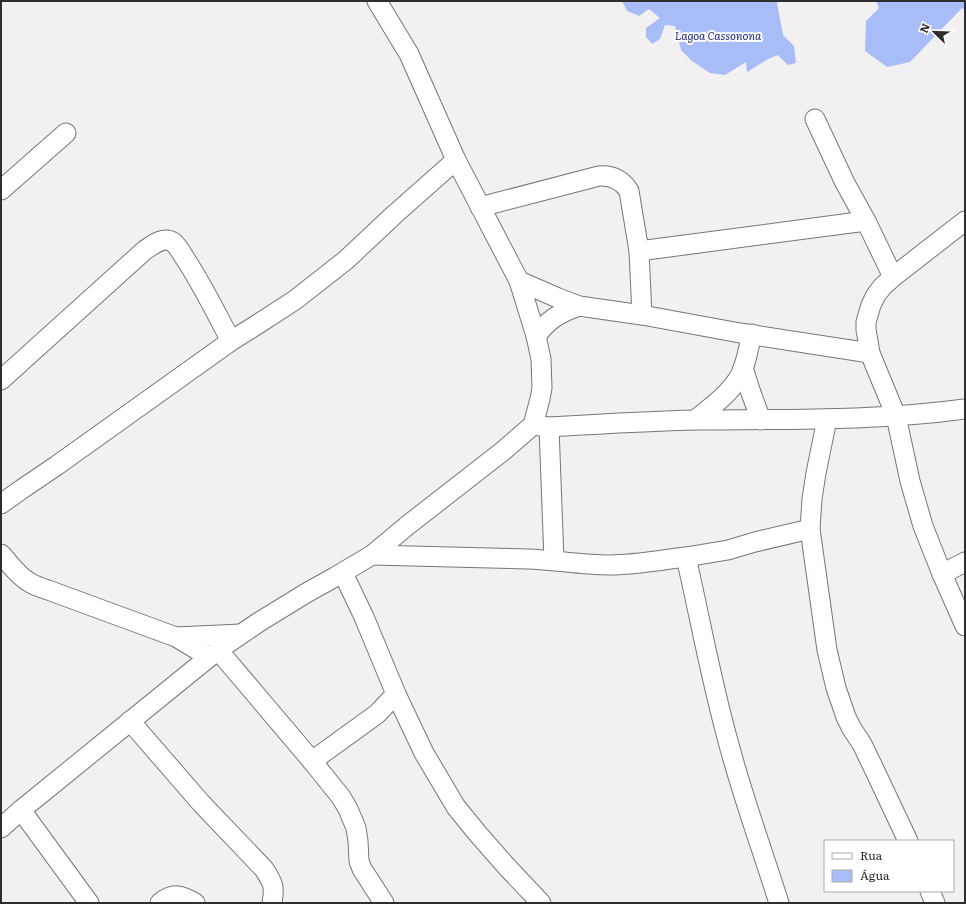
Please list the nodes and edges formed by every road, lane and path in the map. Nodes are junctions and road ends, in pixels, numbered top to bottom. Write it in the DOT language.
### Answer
graph roads {
  1 [pos="378,1"];
  2 [pos="815,119"];
  3 [pos="66,132"];
  4 [pos="456,160"];
  5 [pos="1,190"];
  6 [pos="480,206"];
  7 [pos="866,221"];
  8 [pos="965,221"];
  9 [pos="639,251"];
  10 [pos="893,277"];
  11 [pos="519,281"];
  12 [pos="579,306"];
  13 [pos="642,315"];
  14 [pos="752,334"];
  15 [pos="536,336"];
  16 [pos="231,341"];
  17 [pos="870,353"];
  18 [pos="743,368"];
  19 [pos="1,380"];
  20 [pos="965,409"];
  21 [pos="896,416"];
  22 [pos="827,419"];
  23 [pos="695,420"];
  24 [pos="761,420"];
  25 [pos="541,426"];
  26 [pos="1,504"];
  27 [pos="810,529"];
  28 [pos="1,554"];
  29 [pos="372,555"];
  30 [pos="686,557"];
  31 [pos="554,560"];
  32 [pos="965,562"];
  33 [pos="343,573"];
  34 [pos="942,574"];
  35 [pos="965,626"];
  36 [pos="241,634"];
  37 [pos="176,637"];
  38 [pos="214,654"];
  39 [pos="396,694"];
  40 [pos="130,721"];
  41 [pos="312,761"];
  42 [pos="21,810"];
  43 [pos="1,828"];
  44 [pos="908,840"];
  45 [pos="930,892"];
  46 [pos="89,903"];
  47 [pos="160,903"];
  48 [pos="195,903"];
  49 [pos="272,903"];
  50 [pos="384,903"];
  51 [pos="542,903"];
  52 [pos="779,903"];
  53 [pos="935,903"];
  1 -- 4 [label="street"];
  2 -- 7 [label="street"];
  3 -- 5 [label="street"];
  4 -- 6 [label="street"];
  4 -- 16 [label="street"];
  6 -- 9 [label="street"];
  6 -- 11 [label="street"];
  7 -- 9 [label="street"];
  7 -- 10 [label="street"];
  8 -- 10 [label="street"];
  9 -- 13 [label="street"];
  10 -- 17 [label="street"];
  11 -- 12 [label="street"];
  11 -- 15 [label="street"];
  12 -- 13 [label="street"];
  12 -- 15 [label="street"];
  13 -- 14 [label="street"];
  14 -- 17 [label="street"];
  14 -- 18 [label="street"];
  15 -- 25 [label="street"];
  16 -- 19 [label="street"];
  16 -- 26 [label="street"];
  17 -- 21 [label="street"];
  18 -- 23 [label="street"];
  18 -- 24 [label="street"];
  20 -- 21 [label="street"];
  21 -- 22 [label="street"];
  21 -- 34 [label="street"];
  22 -- 24 [label="street"];
  22 -- 27 [label="street"];
  23 -- 24 [label="street"];
  23 -- 25 [label="street"];
  25 -- 29 [label="street"];
  25 -- 31 [label="street"];
  27 -- 30 [label="street"];
  27 -- 44 [label="street"];
  28 -- 37 [label="street"];
  29 -- 31 [label="street"];
  29 -- 33 [label="street"];
  30 -- 31 [label="street"];
  30 -- 52 [label="street"];
  32 -- 34 [label="street"];
  33 -- 36 [label="street"];
  33 -- 39 [label="street"];
  34 -- 35 [label="street"];
  36 -- 37 [label="street"];
  36 -- 38 [label="street"];
  37 -- 38 [label="street"];
  38 -- 40 [label="street"];
  38 -- 41 [label="street"];
  39 -- 41 [label="street"];
  39 -- 51 [label="street"];
  40 -- 42 [label="street"];
  40 -- 49 [label="street"];
  41 -- 50 [label="street"];
  42 -- 43 [label="street"];
  42 -- 46 [label="street"];
  45 -- 53 [label="street"];
  47 -- 48 [label="street"];
}
